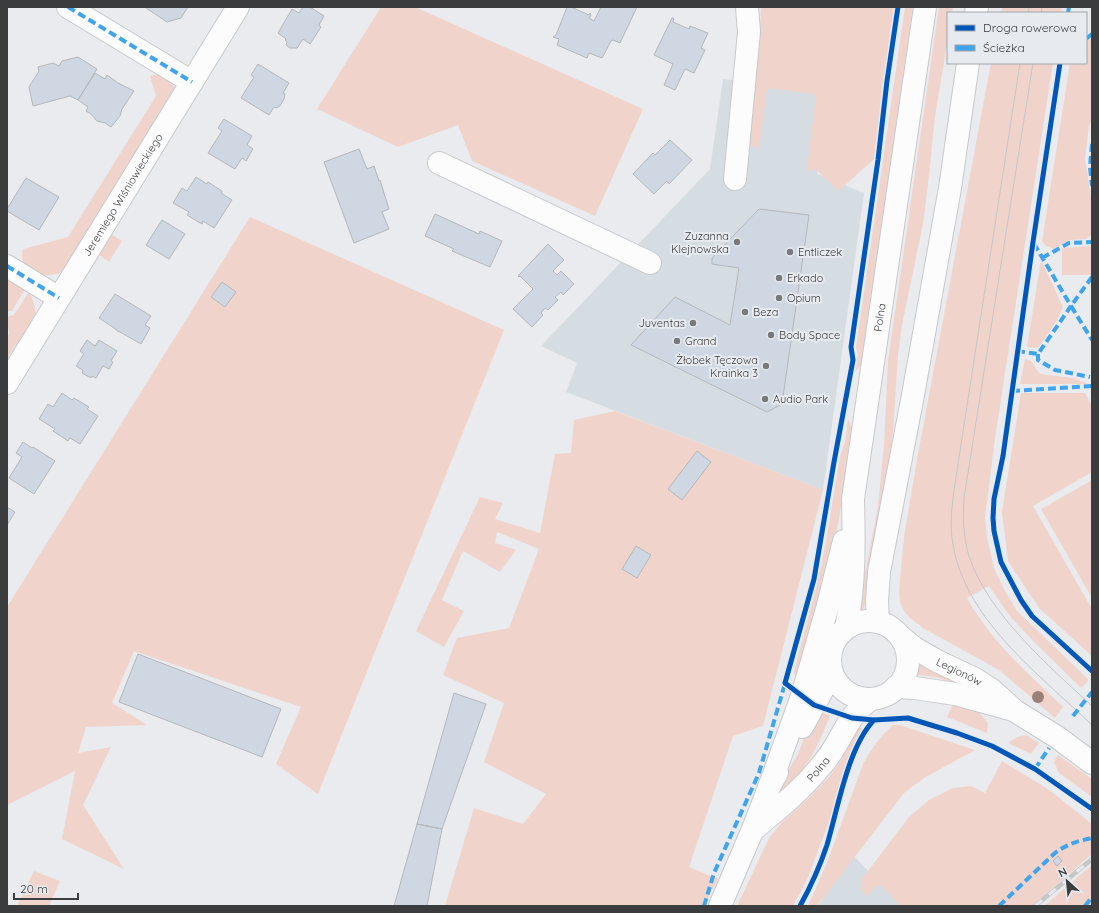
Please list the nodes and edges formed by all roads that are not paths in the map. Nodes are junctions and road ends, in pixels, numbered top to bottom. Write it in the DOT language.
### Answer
graph roads {
  1 [pos="68,7"];
  2 [pos="238,7"];
  3 [pos="747,7"];
  4 [pos="925,7"];
  5 [pos="968,64"];
  6 [pos="192,82"];
  7 [pos="439,162"];
  8 [pos="735,179"];
  9 [pos="650,263"];
  10 [pos="7,266"];
  11 [pos="59,298"];
  12 [pos="7,383"];
  13 [pos="854,499"];
  14 [pos="879,572"];
  15 [pos="878,622"];
  16 [pos="846,628"];
  17 [pos="901,637"];
  18 [pos="937,661"];
  19 [pos="832,673"];
  20 [pos="896,687"];
  21 [pos="870,699"];
  22 [pos="1015,711"];
  23 [pos="1091,760"];
  24 [pos="770,785"];
  25 [pos="753,829"];
  26 [pos="720,906"];
  1 -- 6 [label="street"];
  2 -- 6 [label="street, Jeremiego Wiśniowieckiego"];
  3 -- 8 [label="street"];
  4 -- 13 [label="street, Polna"];
  5 -- 14 [label="street"];
  6 -- 11 [label="street, Jeremiego Wiśniowieckiego"];
  7 -- 9 [label="street"];
  10 -- 11 [label="street"];
  11 -- 12 [label="street, Jeremiego Wiśniowieckiego"];
  13 -- 16 [label="street, Polna"];
  13 -- 24 [label="street"];
  14 -- 15 [label="street"];
  14 -- 18 [label="street"];
  15 -- 16 [label="street"];
  15 -- 17 [label="street"];
  16 -- 19 [label="street"];
  17 -- 18 [label="street, Legionów"];
  17 -- 20 [label="street"];
  18 -- 22 [label="street, Legionów"];
  19 -- 21 [label="street"];
  19 -- 24 [label="street, Polna"];
  20 -- 21 [label="street"];
  20 -- 22 [label="street, Legionów"];
  21 -- 25 [label="street, Polna"];
  22 -- 23 [label="street, Legionów"];
  24 -- 25 [label="street, Polna"];
  25 -- 26 [label="street, Polna"];
}
